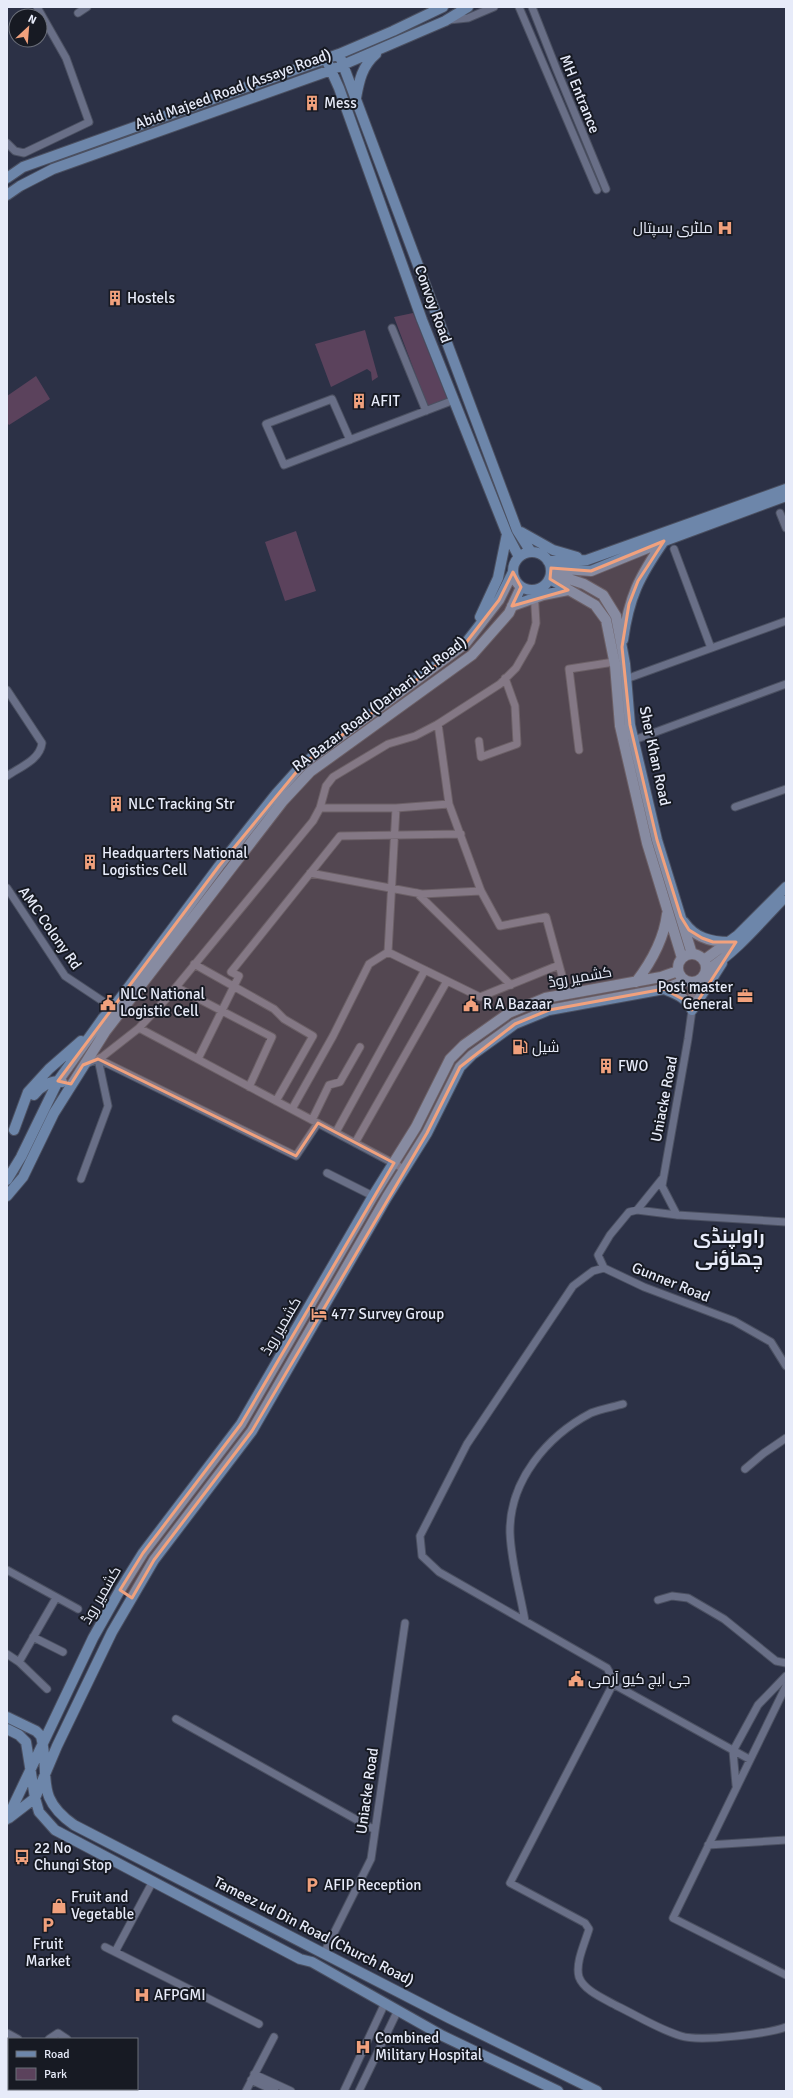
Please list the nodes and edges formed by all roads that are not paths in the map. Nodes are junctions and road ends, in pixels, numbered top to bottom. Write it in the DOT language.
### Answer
graph roads {
  1 [pos="37,7"];
  2 [pos="87,7"];
  3 [pos="443,7"];
  4 [pos="468,7"];
  5 [pos="494,7"];
  6 [pos="519,7"];
  7 [pos="532,7"];
  8 [pos="78,13"];
  9 [pos="445,21"];
  10 [pos="380,50"];
  11 [pos="339,54"];
  12 [pos="326,59"];
  13 [pos="343,65"];
  14 [pos="331,70"];
  15 [pos="356,100"];
  16 [pos="7,143"];
  17 [pos="7,178"];
  18 [pos="606,189"];
  19 [pos="597,190"];
  20 [pos="7,195"];
  21 [pos="392,328"];
  22 [pos="454,400"];
  23 [pos="426,411"];
  24 [pos="350,440"];
  25 [pos="786,489"];
  26 [pos="786,496"];
  27 [pos="780,513"];
  28 [pos="786,528"];
  29 [pos="517,530"];
  30 [pos="507,534"];
  31 [pos="664,541"];
  32 [pos="674,548"];
  33 [pos="531,552"];
  34 [pos="519,557"];
  35 [pos="587,560"];
  36 [pos="550,570"];
  37 [pos="513,572"];
  38 [pos="521,587"];
  39 [pos="568,590"];
  40 [pos="534,594"];
  41 [pos="512,606"];
  42 [pos="786,621"];
  43 [pos="472,633"];
  44 [pos="622,647"];
  45 [pos="711,648"];
  46 [pos="614,662"];
  47 [pos="505,678"];
  48 [pos="626,679"];
  49 [pos="786,684"];
  50 [pos="7,690"];
  51 [pos="9,698"];
  52 [pos="438,724"];
  53 [pos="634,740"];
  54 [pos="479,741"];
  55 [pos="579,750"];
  56 [pos="7,776"];
  57 [pos="786,789"];
  58 [pos="449,804"];
  59 [pos="735,807"];
  60 [pos="320,808"];
  61 [pos="396,808"];
  62 [pos="461,834"];
  63 [pos="395,835"];
  64 [pos="310,874"];
  65 [pos="786,887"];
  66 [pos="7,888"];
  67 [pos="392,888"];
  68 [pos="481,891"];
  69 [pos="417,893"];
  70 [pos="786,896"];
  71 [pos="668,910"];
  72 [pos="681,917"];
  73 [pos="730,942"];
  74 [pos="388,952"];
  75 [pos="687,956"];
  76 [pos="704,960"];
  77 [pos="724,960"];
  78 [pos="194,964"];
  79 [pos="560,966"];
  80 [pos="425,970"];
  81 [pos="678,971"];
  82 [pos="706,971"];
  83 [pos="447,981"];
  84 [pos="636,982"];
  85 [pos="689,982"];
  86 [pos="511,985"];
  87 [pos="176,987"];
  88 [pos="234,988"];
  89 [pos="664,989"];
  90 [pos="567,994"];
  91 [pos="113,1008"];
  92 [pos="692,1010"];
  93 [pos="222,1011"];
  94 [pos="103,1018"];
  95 [pos="139,1028"];
  96 [pos="360,1047"];
  97 [pos="98,1059"];
  98 [pos="198,1059"];
  99 [pos="83,1065"];
  100 [pos="58,1081"];
  101 [pos="71,1084"];
  102 [pos="249,1086"];
  103 [pos="276,1101"];
  104 [pos="292,1109"];
  105 [pos="315,1121"];
  106 [pos="11,1132"];
  107 [pos="336,1132"];
  108 [pos="355,1143"];
  109 [pos="394,1163"];
  110 [pos="404,1169"];
  111 [pos="328,1173"];
  112 [pos="662,1178"];
  113 [pos="81,1179"];
  114 [pos="7,1180"];
  115 [pos="374,1193"];
  116 [pos="7,1196"];
  117 [pos="387,1197"];
  118 [pos="637,1210"];
  119 [pos="677,1215"];
  120 [pos="786,1222"];
  121 [pos="604,1268"];
  122 [pos="330,1270"];
  123 [pos="340,1276"];
  124 [pos="316,1294"];
  125 [pos="327,1300"];
  126 [pos="786,1366"];
  127 [pos="624,1404"];
  128 [pos="786,1438"];
  129 [pos="220,1452"];
  130 [pos="229,1460"];
  131 [pos="746,1469"];
  132 [pos="166,1523"];
  133 [pos="176,1531"];
  134 [pos="7,1570"];
  135 [pos="120,1590"];
  136 [pos="56,1598"];
  137 [pos="132,1598"];
  138 [pos="658,1600"];
  139 [pos="78,1609"];
  140 [pos="525,1621"];
  141 [pos="405,1623"];
  142 [pos="33,1636"];
  143 [pos="63,1652"];
  144 [pos="7,1654"];
  145 [pos="19,1662"];
  146 [pos="786,1663"];
  147 [pos="786,1676"];
  148 [pos="613,1684"];
  149 [pos="786,1686"];
  150 [pos="47,1689"];
  151 [pos="7,1717"];
  152 [pos="176,1719"];
  153 [pos="7,1729"];
  154 [pos="43,1742"];
  155 [pos="733,1751"];
  156 [pos="749,1759"];
  157 [pos="30,1771"];
  158 [pos="45,1774"];
  159 [pos="736,1785"];
  160 [pos="34,1798"];
  161 [pos="7,1819"];
  162 [pos="375,1830"];
  163 [pos="786,1840"];
  164 [pos="708,1845"];
  165 [pos="153,1881"];
  166 [pos="191,1884"];
  167 [pos="185,1897"];
  168 [pos="106,1947"];
  169 [pos="115,1952"];
  170 [pos="324,1953"];
  171 [pos="786,1975"];
  172 [pos="385,2003"];
  173 [pos="398,2010"];
  174 [pos="449,2018"];
  175 [pos="259,2024"];
  176 [pos="786,2027"];
  177 [pos="7,2033"];
  178 [pos="443,2036"];
  179 [pos="274,2037"];
  180 [pos="16,2038"];
  181 [pos="51,2038"];
  182 [pos="65,2038"];
  183 [pos="253,2077"];
  184 [pos="246,2091"];
  185 [pos="275,2091"];
  186 [pos="291,2091"];
  187 [pos="344,2091"];
  188 [pos="359,2091"];
  189 [pos="558,2091"];
  190 [pos="597,2091"];
  1 -- 16 [label="street"];
  2 -- 8 [label="street"];
  3 -- 11 [label="main road, Abid Majeed Road (Assaye Road)"];
  4 -- 9 [label="main road, Abid Majeed Road (Assaye Road)"];
  5 -- 9 [label="street"];
  6 -- 19 [label="street"];
  7 -- 18 [label="street, MH Entrance"];
  9 -- 10 [label="main road, Abid Majeed Road (Assaye Road)"];
  10 -- 13 [label="main road, Abid Majeed Road (Assaye Road)"];
  10 -- 15 [label="main road"];
  11 -- 12 [label="main road, Abid Majeed Road (Assaye Road)"];
  11 -- 13 [label="main road, Convoy Road"];
  12 -- 14 [label="main road, Convoy Road"];
  12 -- 17 [label="main road, Abid Majeed Road (Assaye Road)"];
  13 -- 14 [label="main road, Abid Majeed Road (Assaye Road)"];
  13 -- 15 [label="main road, Convoy Road"];
  14 -- 20 [label="main road, Abid Majeed Road (Assaye Road)"];
  14 -- 22 [label="main road, Convoy Road"];
  15 -- 29 [label="main road, Convoy Road"];
  21 -- 23 [label="street"];
  22 -- 23 [label="street"];
  22 -- 30 [label="main road, Convoy Road"];
  23 -- 24 [label="street"];
  24 -- 24 [label="street"];
  25 -- 35 [label="main road"];
  26 -- 31 [label="main road"];
  27 -- 28 [label="street"];
  29 -- 33 [label="main road, Convoy Road"];
  29 -- 35 [label="main road"];
  30 -- 34 [label="main road, Convoy Road"];
  30 -- 43 [label="main road"];
  31 -- 36 [label="main road"];
  31 -- 44 [label="main road"];
  32 -- 45 [label="street"];
  33 -- 34 [label="main road"];
  33 -- 36 [label="main road"];
  34 -- 37 [label="main road"];
  35 -- 36 [label="main road"];
  36 -- 39 [label="main road, Sher Khan Road"];
  36 -- 40 [label="main road"];
  36 -- 44 [label="main road, Sher Khan Road"];
  37 -- 38 [label="main road"];
  37 -- 43 [label="main road, RA Bazar Road (Darbari Lal Road)"];
  38 -- 40 [label="main road"];
  38 -- 41 [label="main road, RA Bazar Road (Darbari Lal Road)"];
  39 -- 40 [label="main road"];
  39 -- 46 [label="main road, Sher Khan Road"];
  40 -- 41 [label="main road"];
  40 -- 47 [label="street"];
  41 -- 99 [label="main road, RA Bazar Road (Darbari Lal Road)"];
  42 -- 45 [label="street"];
  43 -- 91 [label="main road, RA Bazar Road (Darbari Lal Road)"];
  44 -- 48 [label="main road, Sher Khan Road"];
  45 -- 48 [label="street"];
  46 -- 55 [label="street"];
  46 -- 71 [label="main road, Sher Khan Road"];
  47 -- 52 [label="street"];
  47 -- 54 [label="street"];
  48 -- 53 [label="main road, Sher Khan Road"];
  49 -- 53 [label="street"];
  50 -- 51 [label="street"];
  51 -- 56 [label="street"];
  52 -- 58 [label="street"];
  52 -- 60 [label="street"];
  53 -- 72 [label="main road, Sher Khan Road"];
  57 -- 59 [label="street"];
  58 -- 61 [label="street"];
  58 -- 62 [label="street"];
  60 -- 61 [label="street"];
  60 -- 78 [label="street"];
  61 -- 63 [label="street"];
  62 -- 63 [label="street"];
  62 -- 68 [label="street"];
  63 -- 64 [label="street"];
  63 -- 67 [label="street"];
  64 -- 67 [label="street"];
  64 -- 88 [label="street"];
  65 -- 73 [label="main road"];
  66 -- 91 [label="street, AMC Colony Rd"];
  67 -- 69 [label="street"];
  67 -- 74 [label="street"];
  68 -- 69 [label="street"];
  68 -- 79 [label="street"];
  69 -- 86 [label="street"];
  70 -- 77 [label="main road"];
  71 -- 75 [label="main road, Sher Khan Road"];
  71 -- 84 [label="main road"];
  72 -- 73 [label="main road"];
  72 -- 75 [label="main road, Sher Khan Road"];
  73 -- 76 [label="main road"];
  74 -- 80 [label="street"];
  74 -- 104 [label="street"];
  75 -- 76 [label="main road"];
  75 -- 81 [label="main road"];
  76 -- 82 [label="main road"];
  77 -- 82 [label="main road"];
  77 -- 92 [label="main road"];
  78 -- 87 [label="street"];
  78 -- 88 [label="street"];
  79 -- 86 [label="street"];
  79 -- 90 [label="street"];
  80 -- 83 [label="street"];
  80 -- 107 [label="street"];
  81 -- 84 [label="main road, کشمیر روڈ"];
  81 -- 85 [label="main road"];
  82 -- 85 [label="main road"];
  83 -- 86 [label="street"];
  83 -- 108 [label="street"];
  84 -- 90 [label="main road, کشمیر روڈ"];
  85 -- 89 [label="main road, کشمیر روڈ"];
  85 -- 92 [label="street, Uniacke Road"];
  87 -- 93 [label="street"];
  87 -- 95 [label="street"];
  88 -- 93 [label="street"];
  88 -- 103 [label="street"];
  89 -- 92 [label="main road"];
  89 -- 110 [label="main road, کشمیر روڈ"];
  90 -- 109 [label="main road, کشمیر روڈ"];
  91 -- 94 [label="main road, RA Bazar Road (Darbari Lal Road)"];
  92 -- 112 [label="street, Uniacke Road"];
  93 -- 98 [label="street"];
  93 -- 102 [label="street"];
  94 -- 100 [label="main road, RA Bazar Road (Darbari Lal Road)"];
  94 -- 106 [label="main road"];
  95 -- 97 [label="street"];
  95 -- 98 [label="street"];
  96 -- 105 [label="street"];
  97 -- 99 [label="street"];
  97 -- 105 [label="street"];
  97 -- 113 [label="street"];
  98 -- 102 [label="street"];
  99 -- 101 [label="main road, RA Bazar Road (Darbari Lal Road)"];
  100 -- 101 [label="main road"];
  100 -- 106 [label="main road"];
  100 -- 114 [label="main road, RA Bazar Road (Darbari Lal Road)"];
  101 -- 116 [label="main road, RA Bazar Road (Darbari Lal Road)"];
  102 -- 103 [label="street"];
  103 -- 104 [label="street"];
  104 -- 105 [label="street"];
  105 -- 107 [label="street"];
  107 -- 108 [label="street"];
  108 -- 109 [label="street"];
  109 -- 110 [label="street"];
  109 -- 115 [label="main road, کشمیر روڈ"];
  110 -- 117 [label="main road, کشمیر روڈ"];
  111 -- 115 [label="street"];
  112 -- 118 [label="street"];
  112 -- 119 [label="street, Uniacke Road"];
  115 -- 117 [label="main road"];
  115 -- 122 [label="main road, کشمیر روڈ"];
  117 -- 123 [label="main road, کشمیر روڈ"];
  118 -- 119 [label="street"];
  118 -- 121 [label="street"];
  119 -- 120 [label="street"];
  121 -- 126 [label="street, Gunner Road"];
  121 -- 140 [label="street"];
  122 -- 123 [label="main road"];
  122 -- 124 [label="main road, کشمیر روڈ"];
  123 -- 125 [label="main road, کشمیر روڈ"];
  124 -- 125 [label="main road"];
  124 -- 129 [label="main road, کشمیر روڈ"];
  125 -- 130 [label="main road, کشمیر روڈ"];
  127 -- 140 [label="street"];
  128 -- 131 [label="street"];
  129 -- 130 [label="main road"];
  129 -- 132 [label="main road, کشمیر روڈ"];
  130 -- 133 [label="main road, کشمیر روڈ"];
  132 -- 133 [label="main road"];
  132 -- 135 [label="main road, کشمیر روڈ"];
  133 -- 137 [label="main road, کشمیر روڈ"];
  134 -- 136 [label="street"];
  135 -- 137 [label="main road"];
  135 -- 154 [label="main road, کشمیر روڈ"];
  136 -- 139 [label="street"];
  136 -- 142 [label="street"];
  137 -- 158 [label="main road, کشمیر روڈ"];
  138 -- 146 [label="street"];
  140 -- 148 [label="street"];
  141 -- 162 [label="street, Uniacke Road"];
  142 -- 143 [label="street"];
  142 -- 145 [label="street"];
  144 -- 145 [label="street"];
  145 -- 150 [label="street"];
  147 -- 155 [label="street"];
  148 -- 155 [label="street"];
  148 -- 176 [label="street"];
  149 -- 156 [label="street"];
  151 -- 154 [label="main road"];
  152 -- 162 [label="street"];
  153 -- 157 [label="main road"];
  154 -- 157 [label="main road, کشمیر روڈ"];
  154 -- 158 [label="main road"];
  155 -- 156 [label="street"];
  155 -- 159 [label="street"];
  156 -- 159 [label="street"];
  157 -- 160 [label="main road, Tameez ud Din Road (Church Road)"];
  157 -- 161 [label="main road, کشمیر روڈ"];
  158 -- 160 [label="main road, کشمیر روڈ"];
  158 -- 166 [label="main road, Tameez ud Din Road (Church Road)"];
  159 -- 164 [label="street"];
  160 -- 161 [label="main road, کشمیر روڈ"];
  160 -- 165 [label="main road, Tameez ud Din Road (Church Road)"];
  162 -- 170 [label="street, Uniacke Road"];
  163 -- 164 [label="street"];
  164 -- 171 [label="street"];
  165 -- 167 [label="main road, Tameez ud Din Road (Church Road)"];
  165 -- 169 [label="street"];
  166 -- 167 [label="main road"];
  166 -- 170 [label="main road, Tameez ud Din Road (Church Road)"];
  167 -- 172 [label="main road, Tameez ud Din Road (Church Road)"];
  168 -- 169 [label="street"];
  169 -- 175 [label="street"];
  170 -- 174 [label="main road, Tameez ud Din Road (Church Road)"];
  172 -- 173 [label="main road, Tameez ud Din Road (Church Road)"];
  172 -- 187 [label="street"];
  173 -- 178 [label="main road, Tameez ud Din Road (Church Road)"];
  173 -- 188 [label="street"];
  174 -- 178 [label="main road"];
  174 -- 190 [label="main road, Tameez ud Din Road (Church Road)"];
  177 -- 180 [label="street"];
  178 -- 189 [label="main road, Tameez ud Din Road (Church Road)"];
  179 -- 183 [label="street"];
  181 -- 182 [label="street"];
  183 -- 184 [label="street"];
  183 -- 185 [label="street"];
  183 -- 186 [label="street"];
}
